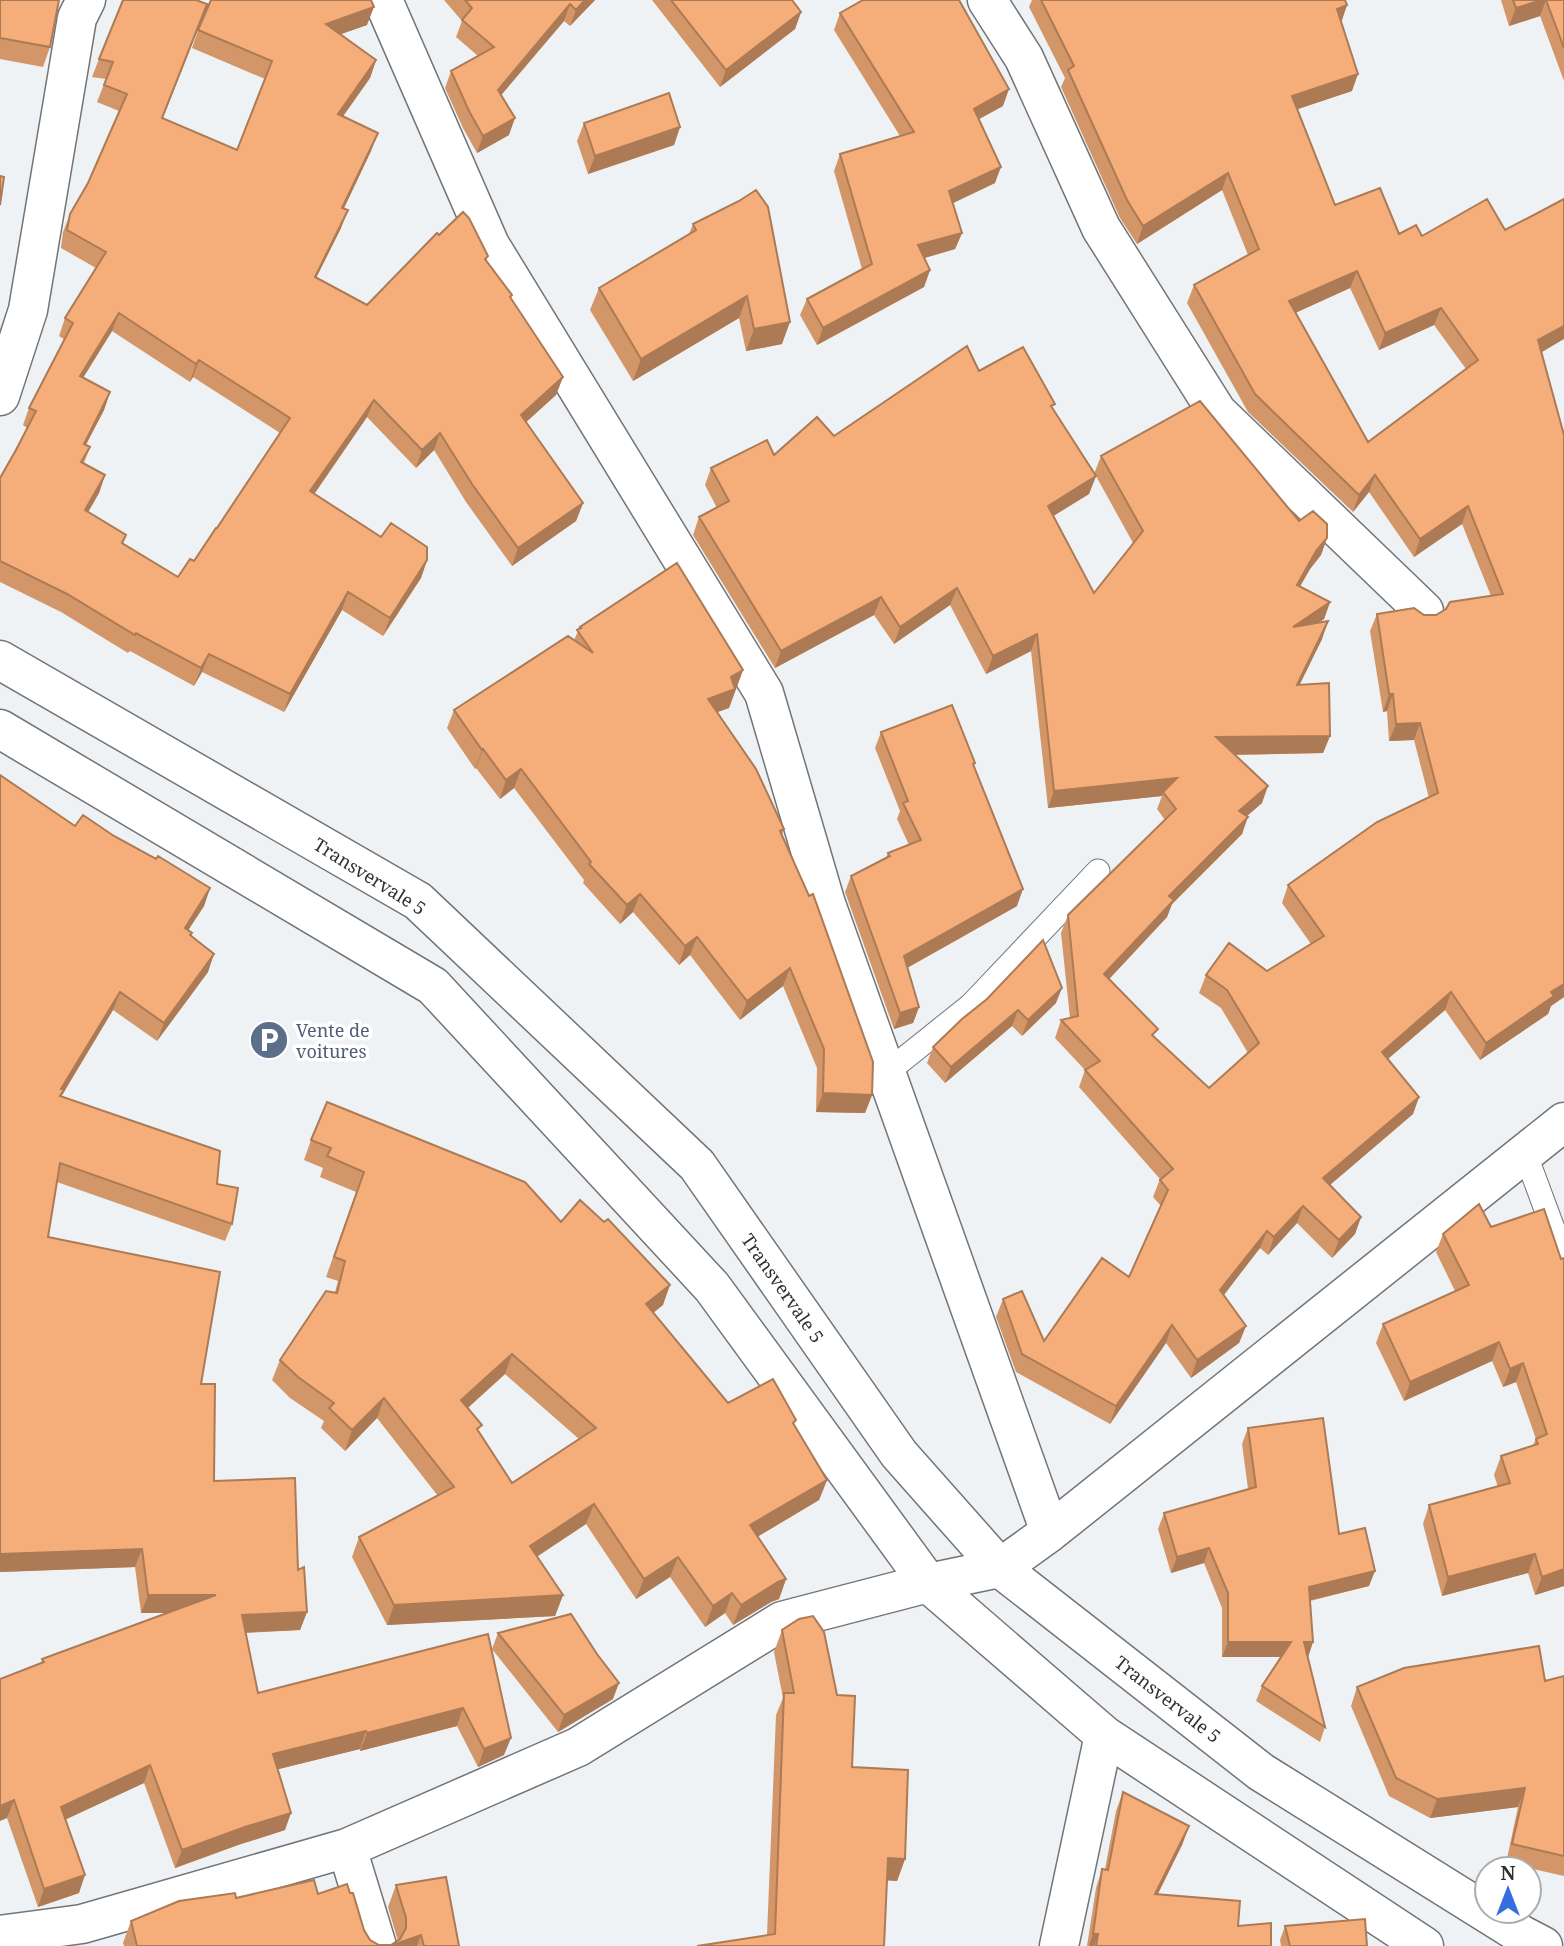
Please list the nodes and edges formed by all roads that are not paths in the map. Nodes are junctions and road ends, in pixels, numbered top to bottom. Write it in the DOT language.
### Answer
graph roads {
  1 [pos="86,0"];
  2 [pos="383,0"];
  3 [pos="987,0"];
  4 [pos="0,396"];
  5 [pos="1424,611"];
  6 [pos="0,660"];
  7 [pos="0,729"];
  8 [pos="1098,871"];
  9 [pos="886,1073"];
  10 [pos="1564,1122"];
  11 [pos="1525,1153"];
  12 [pos="1564,1258"];
  13 [pos="1050,1532"];
  14 [pos="1000,1568"];
  15 [pos="928,1583"];
  16 [pos="1104,1735"];
  17 [pos="347,1847"];
  18 [pos="0,1935"];
  19 [pos="377,1946"];
  20 [pos="1059,1946"];
  21 [pos="1424,1946"];
  22 [pos="1543,1946"];
  1 -- 4 [label="street"];
  2 -- 9 [label="street"];
  3 -- 5 [label="street"];
  6 -- 14 [label="street, Transvervale 5"];
  7 -- 15 [label="street"];
  8 -- 9 [label="lane"];
  9 -- 13 [label="street"];
  10 -- 11 [label="street"];
  11 -- 12 [label="lane"];
  11 -- 13 [label="street"];
  13 -- 14 [label="street"];
  14 -- 15 [label="street"];
  14 -- 22 [label="street, Transvervale 5"];
  15 -- 16 [label="street"];
  15 -- 17 [label="street"];
  16 -- 20 [label="street"];
  16 -- 21 [label="street"];
  17 -- 18 [label="street"];
  17 -- 19 [label="street"];
}
